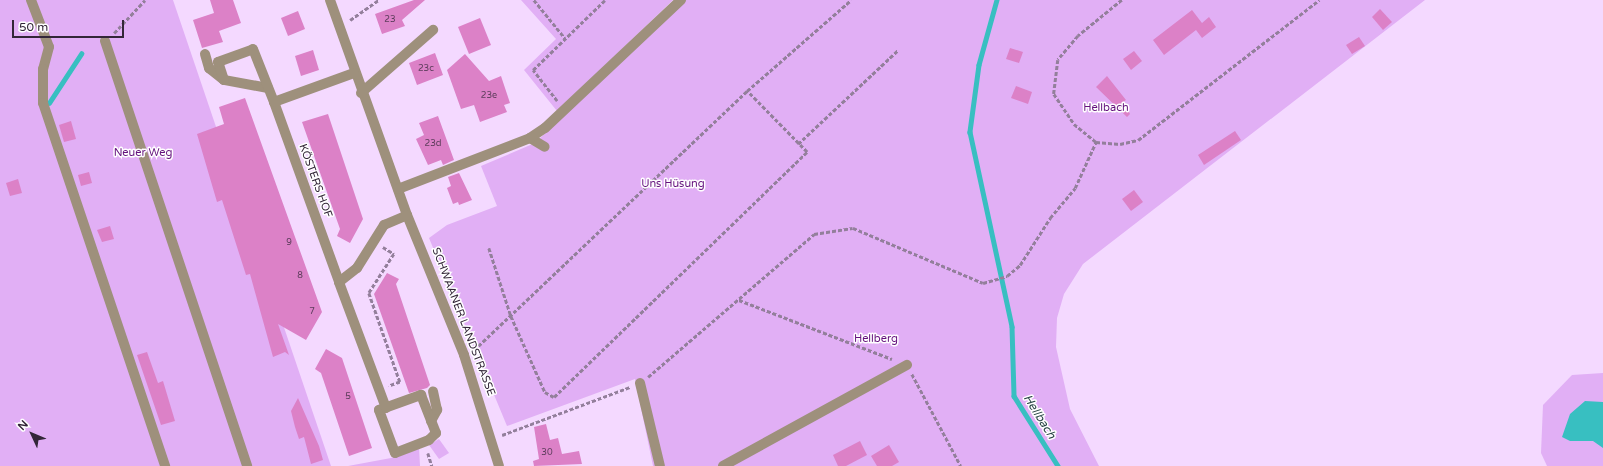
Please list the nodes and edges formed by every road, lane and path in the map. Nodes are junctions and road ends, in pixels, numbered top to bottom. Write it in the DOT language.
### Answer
graph roads {
  1 [pos="31,0"];
  2 [pos="145,0"];
  3 [pos="330,0"];
  4 [pos="379,0"];
  5 [pos="534,0"];
  6 [pos="605,0"];
  7 [pos="681,0"];
  8 [pos="851,0"];
  9 [pos="1122,0"];
  10 [pos="1319,0"];
  11 [pos="338,25"];
  12 [pos="433,30"];
  13 [pos="565,38"];
  14 [pos="105,41"];
  15 [pos="898,50"];
  16 [pos="205,54"];
  17 [pos="354,73"];
  18 [pos="224,80"];
  19 [pos="268,88"];
  20 [pos="747,91"];
  21 [pos="361,93"];
  22 [pos="274,102"];
  23 [pos="565,111"];
  24 [pos="530,138"];
  25 [pos="1096,142"];
  26 [pos="798,144"];
  27 [pos="545,147"];
  28 [pos="398,190"];
  29 [pos="407,215"];
  30 [pos="372,241"];
  31 [pos="489,248"];
  32 [pos="338,282"];
  33 [pos="739,300"];
  34 [pos="511,316"];
  35 [pos="464,354"];
  36 [pos="907,365"];
  37 [pos="640,383"];
  38 [pos="379,389"];
  39 [pos="433,391"];
  40 [pos="386,408"];
  41 [pos="431,421"];
  42 [pos="502,435"];
  43 [pos="166,466"];
  44 [pos="247,466"];
  45 [pos="499,466"];
  46 [pos="660,466"];
  47 [pos="723,466"];
  48 [pos="961,466"];
  1 -- 43 [label="street"];
  2 -- 14 [label="path"];
  3 -- 11 [label="street, SCHWAANER LANDSTRASSE"];
  4 -- 11 [label="path"];
  5 -- 13 [label="path"];
  6 -- 13 [label="path"];
  7 -- 23 [label="street"];
  8 -- 20 [label="path"];
  9 -- 25 [label="path"];
  10 -- 25 [label="path"];
  11 -- 17 [label="street, SCHWAANER LANDSTRASSE"];
  12 -- 21 [label="street"];
  13 -- 23 [label="path"];
  14 -- 44 [label="street"];
  15 -- 26 [label="path"];
  16 -- 18 [label="street"];
  17 -- 21 [label="street, SCHWAANER LANDSTRASSE"];
  17 -- 22 [label="street"];
  18 -- 19 [label="street"];
  18 -- 19 [label="street, KÖSTERS HOF"];
  19 -- 22 [label="street, KÖSTERS HOF"];
  20 -- 26 [label="path"];
  20 -- 34 [label="path"];
  21 -- 28 [label="street, SCHWAANER LANDSTRASSE"];
  22 -- 32 [label="street, KÖSTERS HOF"];
  23 -- 24 [label="street"];
  24 -- 27 [label="street"];
  24 -- 28 [label="street"];
  25 -- 33 [label="path"];
  26 -- 34 [label="path"];
  28 -- 29 [label="street, SCHWAANER LANDSTRASSE"];
  29 -- 30 [label="street"];
  29 -- 35 [label="street, SCHWAANER LANDSTRASSE"];
  30 -- 32 [label="street"];
  30 -- 38 [label="path"];
  31 -- 34 [label="path"];
  32 -- 38 [label="street, KÖSTERS HOF"];
  33 -- 36 [label="path"];
  33 -- 37 [label="path"];
  34 -- 35 [label="path"];
  35 -- 45 [label="street, SCHWAANER LANDSTRASSE"];
  36 -- 47 [label="street"];
  36 -- 48 [label="path"];
  37 -- 42 [label="path"];
  37 -- 46 [label="street"];
  38 -- 40 [label="street, KÖSTERS HOF"];
  39 -- 41 [label="street"];
  40 -- 41 [label="street"];
  40 -- 41 [label="street"];
}
